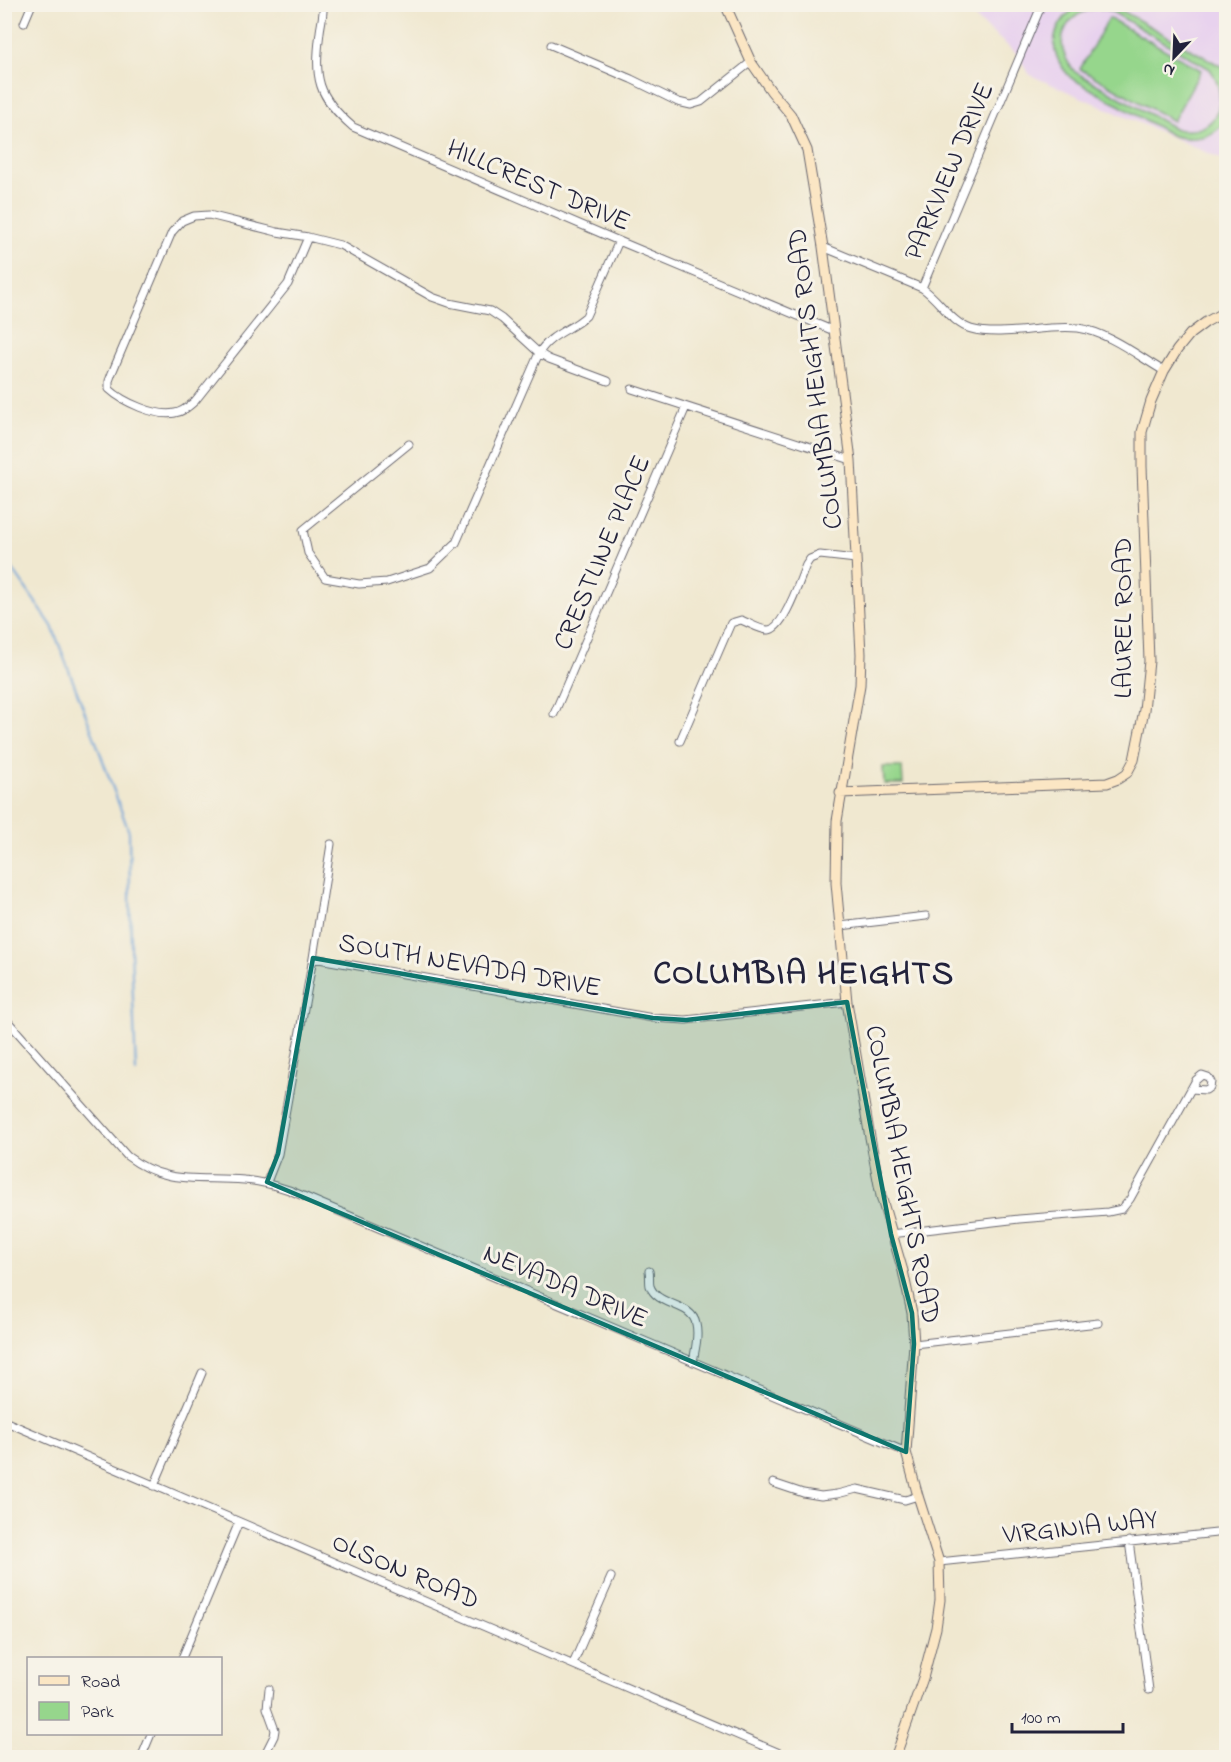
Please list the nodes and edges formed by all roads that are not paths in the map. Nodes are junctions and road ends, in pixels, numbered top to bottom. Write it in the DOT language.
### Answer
graph roads {
  1 [pos="32,4"];
  2 [pos="323,4"];
  3 [pos="725,4"];
  4 [pos="1042,4"];
  5 [pos="24,23"];
  6 [pos="551,45"];
  7 [pos="751,62"];
  8 [pos="308,237"];
  9 [pos="619,241"];
  10 [pos="823,246"];
  11 [pos="922,288"];
  12 [pos="1227,311"];
  13 [pos="834,331"];
  14 [pos="539,353"];
  15 [pos="1164,371"];
  16 [pos="608,381"];
  17 [pos="632,389"];
  18 [pos="686,406"];
  19 [pos="409,444"];
  20 [pos="851,460"];
  21 [pos="856,559"];
  22 [pos="554,714"];
  23 [pos="680,741"];
  24 [pos="840,794"];
  25 [pos="331,844"];
  26 [pos="926,916"];
  27 [pos="840,926"];
  28 [pos="313,958"];
  29 [pos="847,1002"];
  30 [pos="4,1017"];
  31 [pos="1191,1089"];
  32 [pos="267,1182"];
  33 [pos="891,1233"];
  34 [pos="650,1271"];
  35 [pos="1098,1323"];
  36 [pos="914,1344"];
  37 [pos="693,1362"];
  38 [pos="202,1373"];
  39 [pos="4,1420"];
  40 [pos="906,1452"];
  41 [pos="773,1483"];
  42 [pos="154,1486"];
  43 [pos="918,1496"];
  44 [pos="239,1522"];
  45 [pos="1227,1532"];
  46 [pos="1129,1541"];
  47 [pos="939,1562"];
  48 [pos="611,1577"];
  49 [pos="183,1657"];
  50 [pos="573,1664"];
  51 [pos="269,1689"];
  52 [pos="1149,1690"];
  53 [pos="151,1735"];
  54 [pos="141,1758"];
  55 [pos="263,1758"];
  56 [pos="791,1758"];
  57 [pos="895,1758"];
  1 -- 5 [label="street"];
  2 -- 9 [label="street, HILLCREST DRIVE"];
  3 -- 7 [label="street, COLUMBIA HEIGHTS ROAD"];
  4 -- 11 [label="street, PARKVIEW DRIVE"];
  6 -- 7 [label="street"];
  7 -- 10 [label="street, COLUMBIA HEIGHTS ROAD"];
  8 -- 8 [label="street"];
  8 -- 14 [label="street"];
  9 -- 13 [label="street, HILLCREST DRIVE"];
  9 -- 14 [label="street"];
  10 -- 11 [label="street, PARKVIEW DRIVE"];
  10 -- 13 [label="street, COLUMBIA HEIGHTS ROAD"];
  11 -- 15 [label="street"];
  12 -- 15 [label="street, LAUREL ROAD"];
  13 -- 20 [label="street, COLUMBIA HEIGHTS ROAD"];
  14 -- 16 [label="street"];
  14 -- 19 [label="street"];
  15 -- 24 [label="street, LAUREL ROAD"];
  17 -- 18 [label="street"];
  18 -- 20 [label="street"];
  18 -- 22 [label="street, CRESTLINE PLACE"];
  20 -- 21 [label="street, COLUMBIA HEIGHTS ROAD"];
  21 -- 23 [label="street"];
  21 -- 24 [label="street, COLUMBIA HEIGHTS ROAD"];
  24 -- 27 [label="street, COLUMBIA HEIGHTS ROAD"];
  25 -- 28 [label="street"];
  26 -- 27 [label="street"];
  27 -- 29 [label="street, COLUMBIA HEIGHTS ROAD"];
  28 -- 29 [label="street, SOUTH NEVADA DRIVE"];
  28 -- 32 [label="street, SOUTH NEVADA DRIVE"];
  29 -- 33 [label="street, COLUMBIA HEIGHTS ROAD"];
  30 -- 32 [label="street, NEVADA DRIVE"];
  31 -- 33 [label="street"];
  32 -- 37 [label="street, NEVADA DRIVE"];
  33 -- 36 [label="street, COLUMBIA HEIGHTS ROAD"];
  34 -- 37 [label="street"];
  35 -- 36 [label="street"];
  36 -- 40 [label="street, COLUMBIA HEIGHTS ROAD"];
  37 -- 40 [label="street, NEVADA DRIVE"];
  38 -- 42 [label="street"];
  39 -- 42 [label="street, OLSON ROAD"];
  40 -- 43 [label="street, COLUMBIA HEIGHTS ROAD"];
  41 -- 43 [label="street"];
  42 -- 44 [label="street, OLSON ROAD"];
  43 -- 47 [label="street, COLUMBIA HEIGHTS ROAD"];
  44 -- 49 [label="street"];
  44 -- 50 [label="street, OLSON ROAD"];
  45 -- 46 [label="street, VIRGINIA WAY"];
  46 -- 47 [label="street, VIRGINIA WAY"];
  46 -- 52 [label="street"];
  47 -- 57 [label="street, COLUMBIA HEIGHTS ROAD"];
  48 -- 50 [label="street"];
  50 -- 56 [label="street, OLSON ROAD"];
  51 -- 55 [label="street"];
  53 -- 54 [label="street"];
}
